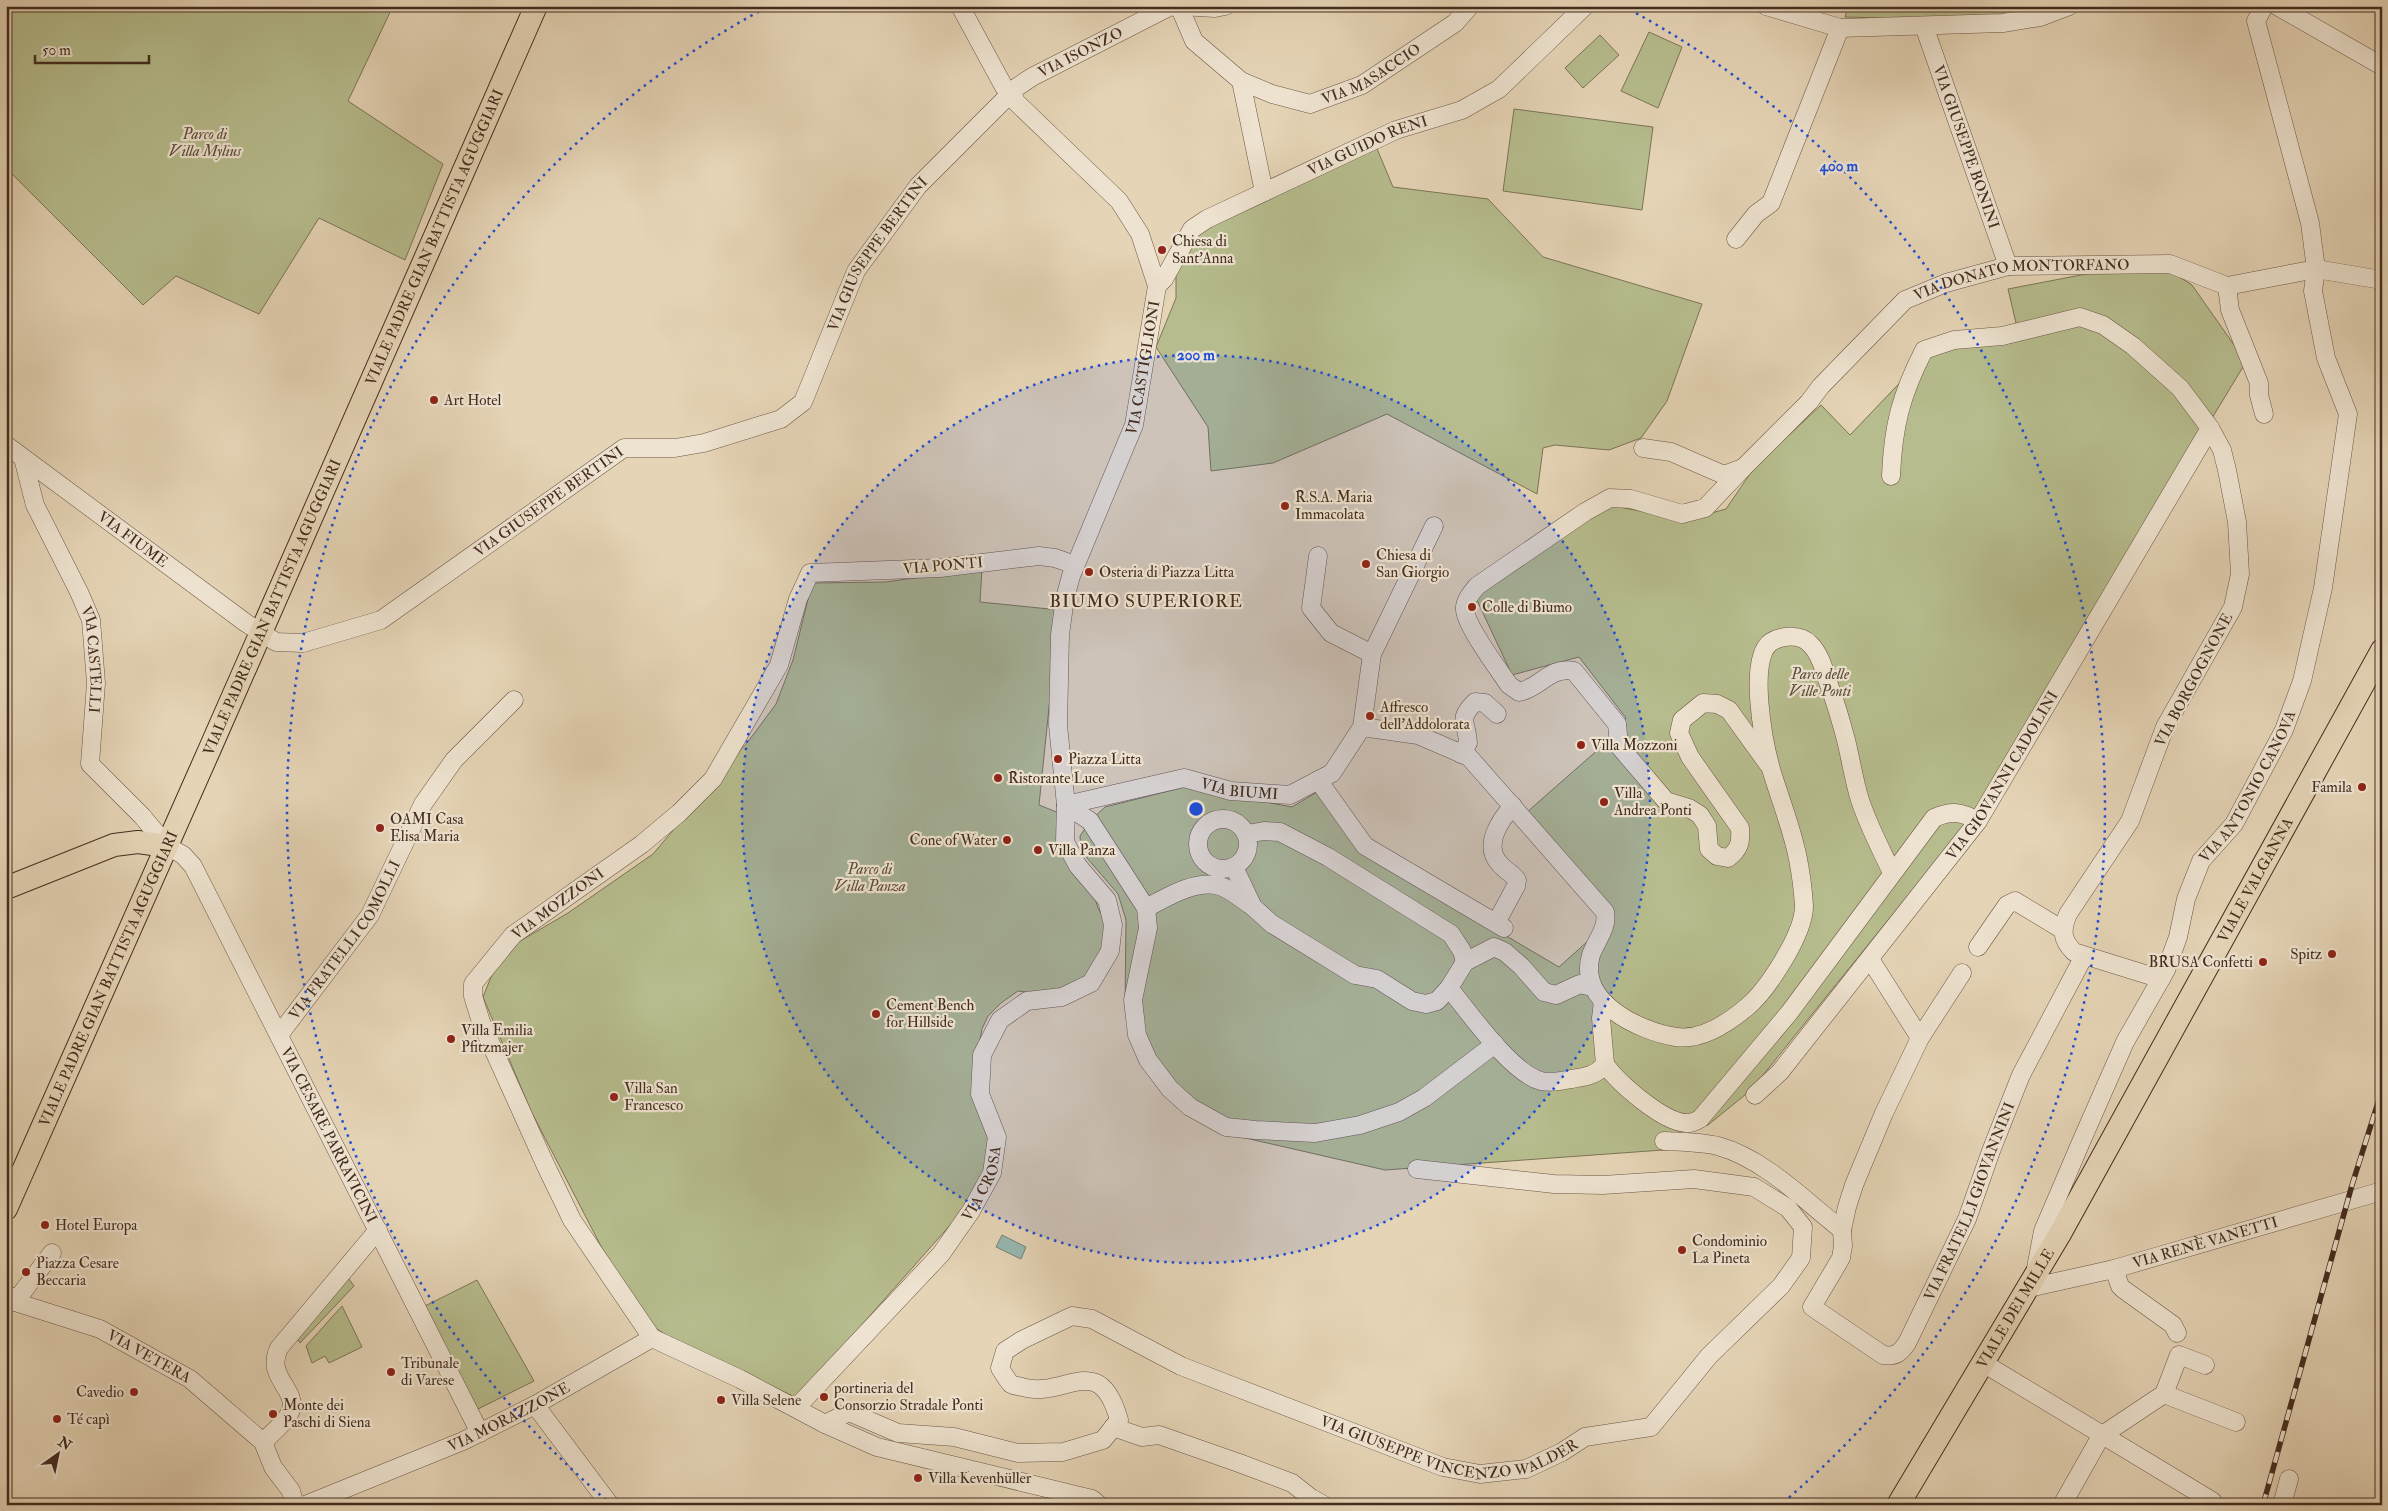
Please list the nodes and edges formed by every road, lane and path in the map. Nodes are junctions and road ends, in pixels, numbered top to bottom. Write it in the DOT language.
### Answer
graph roads {
  1 [pos="536,6"];
  2 [pos="960,6"];
  3 [pos="1179,6"];
  4 [pos="1224,6"];
  5 [pos="1470,6"];
  6 [pos="1585,6"];
  7 [pos="1766,6"];
  8 [pos="2069,6"];
  9 [pos="2264,6"];
  10 [pos="2277,6"];
  11 [pos="1924,26"];
  12 [pos="1840,28"];
  13 [pos="2382,66"];
  14 [pos="1241,81"];
  15 [pos="1012,93"];
  16 [pos="1264,192"];
  17 [pos="1736,239"];
  18 [pos="2008,266"];
  19 [pos="2316,269"];
  20 [pos="2382,280"];
  21 [pos="1157,286"];
  22 [pos="2227,286"];
  23 [pos="2264,414"];
  24 [pos="2205,422"];
  25 [pos="6,445"];
  26 [pos="1643,448"];
  27 [pos="23,458"];
  28 [pos="1743,468"];
  29 [pos="1891,476"];
  30 [pos="1434,526"];
  31 [pos="1318,556"];
  32 [pos="1075,565"];
  33 [pos="810,574"];
  34 [pos="260,632"];
  35 [pos="2382,650"];
  36 [pos="1372,654"];
  37 [pos="514,700"];
  38 [pos="1497,714"];
  39 [pos="1362,727"];
  40 [pos="1456,752"];
  41 [pos="1771,769"];
  42 [pos="1318,780"];
  43 [pos="1066,804"];
  44 [pos="1513,806"];
  45 [pos="1978,821"];
  46 [pos="1247,834"];
  47 [pos="167,846"];
  48 [pos="1234,867"];
  49 [pos="1892,873"];
  50 [pos="6,888"];
  51 [pos="1254,907"];
  52 [pos="1146,908"];
  53 [pos="2063,930"];
  54 [pos="1978,947"];
  55 [pos="2084,956"];
  56 [pos="1870,960"];
  57 [pos="1465,962"];
  58 [pos="1962,973"];
  59 [pos="2161,979"];
  60 [pos="1592,987"];
  61 [pos="1449,988"];
  62 [pos="1603,1002"];
  63 [pos="279,1035"];
  64 [pos="1920,1038"];
  65 [pos="1495,1044"];
  66 [pos="1605,1064"];
  67 [pos="1755,1095"];
  68 [pos="2130,1110"];
  69 [pos="1664,1141"];
  70 [pos="1417,1169"];
  71 [pos="2382,1190"];
  72 [pos="6,1209"];
  73 [pos="378,1230"];
  74 [pos="1842,1230"];
  75 [pos="52,1253"];
  76 [pos="2114,1269"];
  77 [pos="2032,1283"];
  78 [pos="10,1297"];
  79 [pos="2176,1333"];
  80 [pos="652,1338"];
  81 [pos="1983,1363"];
  82 [pos="2204,1365"];
  83 [pos="2164,1394"];
  84 [pos="535,1405"];
  85 [pos="796,1408"];
  86 [pos="2236,1422"];
  87 [pos="825,1424"];
  88 [pos="1113,1427"];
  89 [pos="480,1433"];
  90 [pos="2101,1436"];
  91 [pos="263,1442"];
  92 [pos="2289,1479"];
  93 [pos="295,1505"];
  94 [pos="305,1505"];
  95 [pos="610,1505"];
  96 [pos="1099,1505"];
  97 [pos="1324,1505"];
  98 [pos="1898,1505"];
  99 [pos="2062,1505"];
  100 [pos="2210,1505"];
  101 [pos="2282,1505"];
  1 -- 34 [label="main road, VIALE PADRE GIAN BATTISTA AGUGGIARI"];
  2 -- 15 [label="street, VIA CASTIGLIONI"];
  3 -- 4 [label="street"];
  3 -- 14 [label="street, VIA MASACCIO"];
  3 -- 15 [label="street, VIA ISONZO"];
  5 -- 14 [label="street, VIA MASACCIO"];
  6 -- 16 [label="street, VIA GUIDO RENI"];
  7 -- 12 [label="street"];
  8 -- 11 [label="street"];
  9 -- 19 [label="street, VIA ANTONIO CANOVA"];
  10 -- 13 [label="street"];
  11 -- 12 [label="street"];
  11 -- 18 [label="street, VIA GIUSEPPE BONINI"];
  12 -- 17 [label="street"];
  14 -- 16 [label="street"];
  15 -- 21 [label="street, VIA CASTIGLIONI"];
  15 -- 34 [label="street, VIA GIUSEPPE BERTINI"];
  16 -- 21 [label="street, VIA GUIDO RENI"];
  18 -- 22 [label="street, VIA DONATO MONTORFANO"];
  18 -- 28 [label="street, VIA DONATO MONTORFANO"];
  19 -- 20 [label="street"];
  19 -- 22 [label="street"];
  19 -- 59 [label="street, VIA ANTONIO CANOVA"];
  21 -- 32 [label="street, VIA CASTIGLIONI"];
  22 -- 23 [label="street"];
  24 -- 29 [label="street, VIA BORGOGNONE"];
  24 -- 45 [label="street, VIA GIOVANNI CADOLINI"];
  24 -- 53 [label="street, VIA BORGOGNONE"];
  25 -- 27 [label="street, VIA FIUME"];
  26 -- 28 [label="street"];
  27 -- 34 [label="street, VIA FIUME"];
  27 -- 47 [label="street, VIA CASTELLI"];
  28 -- 41 [label="street, VIA DONATO MONTORFANO"];
  30 -- 36 [label="street, VIA BIUMI"];
  31 -- 36 [label="street"];
  32 -- 33 [label="street, VIA PONTI"];
  32 -- 43 [label="street, VIA CASTIGLIONI"];
  33 -- 80 [label="street, VIA MOZZONI"];
  34 -- 47 [label="main road, VIALE PADRE GIAN BATTISTA AGUGGIARI"];
  35 -- 68 [label="main road, VIALE VALGANNA"];
  36 -- 39 [label="street, VIA BIUMI"];
  37 -- 63 [label="street, VIA FRATELLI COMOLLI"];
  38 -- 40 [label="street"];
  39 -- 40 [label="street"];
  39 -- 42 [label="street, VIA BIUMI"];
  40 -- 44 [label="street"];
  41 -- 49 [label="street"];
  41 -- 62 [label="street"];
  42 -- 43 [label="street, VIA BIUMI"];
  42 -- 44 [label="street"];
  43 -- 52 [label="street"];
  43 -- 85 [label="street, VIA CROSA"];
  44 -- 60 [label="street"];
  45 -- 49 [label="street"];
  45 -- 56 [label="street, VIA GIOVANNI CADOLINI"];
  46 -- 48 [label="street"];
  46 -- 48 [label="street"];
  46 -- 57 [label="street"];
  47 -- 50 [label="main road"];
  47 -- 63 [label="street, VIA CESARE PARRAVICINI"];
  47 -- 72 [label="main road, VIALE PADRE GIAN BATTISTA AGUGGIARI"];
  48 -- 51 [label="street"];
  49 -- 66 [label="street"];
  51 -- 52 [label="street"];
  51 -- 61 [label="street"];
  52 -- 65 [label="street"];
  53 -- 54 [label="street"];
  53 -- 55 [label="street"];
  55 -- 59 [label="street"];
  55 -- 74 [label="street, VIA FRATELLI GIOVANNINI"];
  56 -- 64 [label="street"];
  56 -- 67 [label="street, VIA GIOVANNI CADOLINI"];
  57 -- 60 [label="street"];
  57 -- 61 [label="street"];
  58 -- 64 [label="street"];
  59 -- 77 [label="street, VIA ANTONIO CANOVA"];
  60 -- 62 [label="street"];
  61 -- 65 [label="street"];
  62 -- 66 [label="street"];
  63 -- 73 [label="street, VIA CESARE PARRAVICINI"];
  64 -- 74 [label="street"];
  65 -- 66 [label="street"];
  68 -- 77 [label="main road, VIALE DEI MILLE"];
  69 -- 74 [label="street"];
  70 -- 88 [label="street, VIA GIUSEPPE VINCENZO WALDER"];
  71 -- 76 [label="street, VIA RENÈ VANETTI"];
  73 -- 89 [label="street, VIA CESARE PARRAVICINI"];
  73 -- 91 [label="street"];
  75 -- 78 [label="street"];
  76 -- 77 [label="street, VIA RENÈ VANETTI"];
  76 -- 79 [label="street"];
  77 -- 81 [label="main road, VIALE DEI MILLE"];
  78 -- 91 [label="street, VIA VETERA"];
  80 -- 84 [label="street, VIA MORAZZONE"];
  80 -- 85 [label="street"];
  81 -- 90 [label="street"];
  81 -- 98 [label="main road, VIALE DEI MILLE"];
  82 -- 83 [label="street"];
  83 -- 86 [label="street"];
  83 -- 90 [label="street"];
  84 -- 89 [label="street, VIA MORAZZONE"];
  84 -- 95 [label="street"];
  85 -- 87 [label="street"];
  87 -- 88 [label="street"];
  87 -- 96 [label="street"];
  88 -- 97 [label="street"];
  89 -- 94 [label="street, VIA MORAZZONE"];
  90 -- 99 [label="street"];
  90 -- 100 [label="street"];
  91 -- 93 [label="street"];
  92 -- 101 [label="street"];
}
